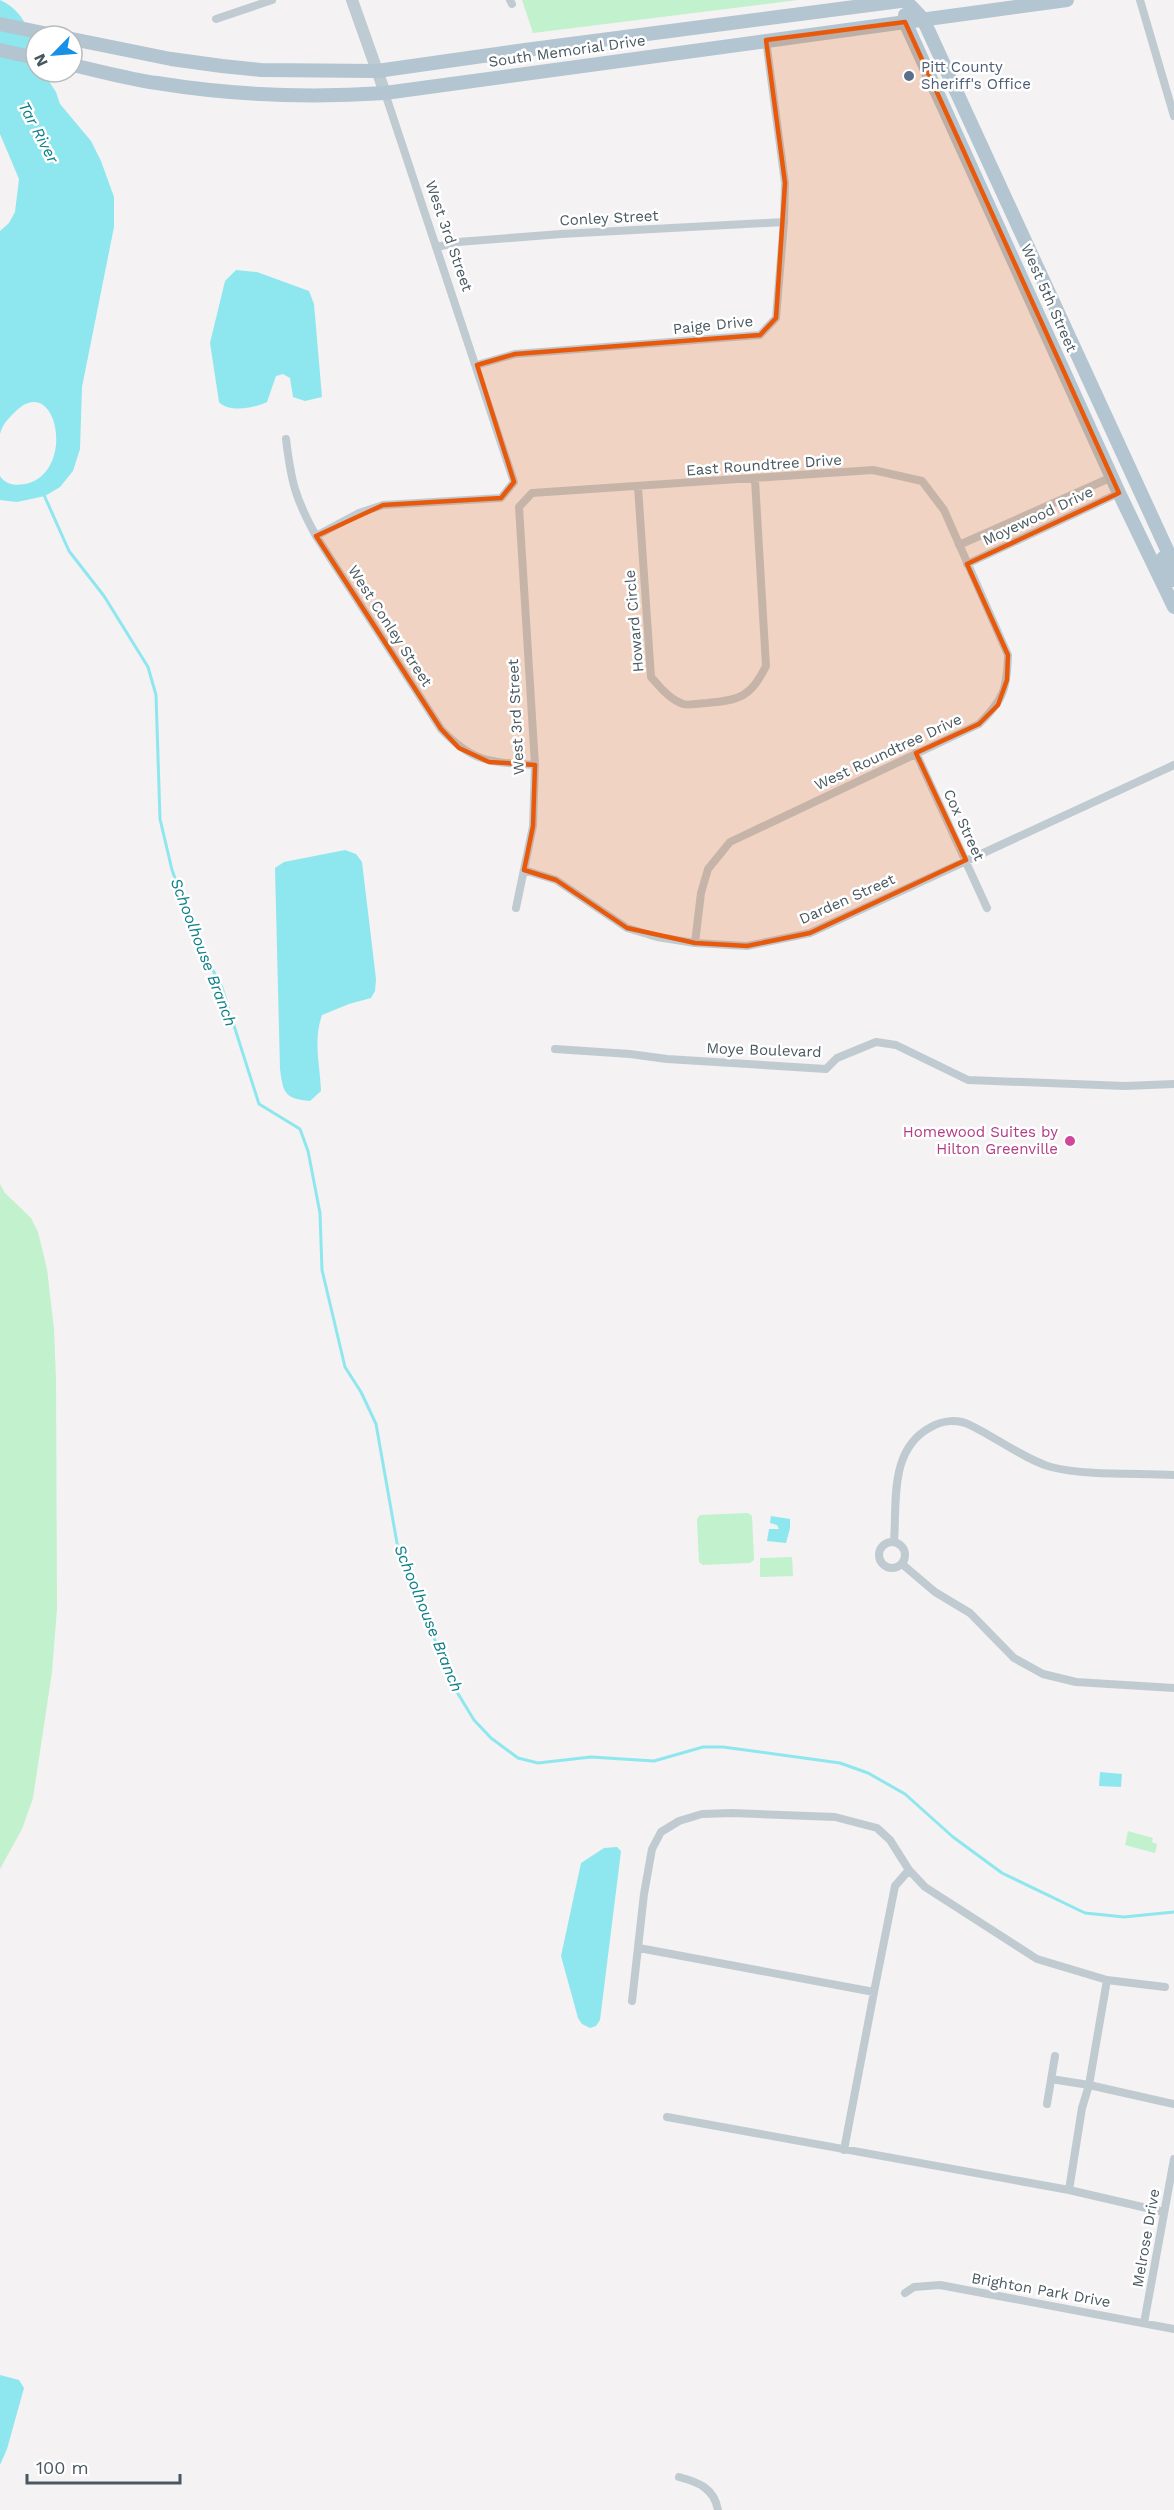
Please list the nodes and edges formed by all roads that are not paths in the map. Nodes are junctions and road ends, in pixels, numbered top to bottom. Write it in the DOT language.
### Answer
graph roads {
  1 [pos="272,0"];
  2 [pos="352,0"];
  3 [pos="906,0"];
  4 [pos="1067,0"];
  5 [pos="1140,0"];
  6 [pos="216,19"];
  7 [pos="923,19"];
  8 [pos="905,22"];
  9 [pos="0,24"];
  10 [pos="24,29"];
  11 [pos="766,40"];
  12 [pos="84,41"];
  13 [pos="0,50"];
  14 [pos="24,55"];
  15 [pos="84,68"];
  16 [pos="377,71"];
  17 [pos="385,93"];
  18 [pos="1174,116"];
  19 [pos="784,222"];
  20 [pos="437,247"];
  21 [pos="477,365"];
  22 [pos="286,439"];
  23 [pos="1112,477"];
  24 [pos="755,480"];
  25 [pos="638,487"];
  26 [pos="532,493"];
  27 [pos="1119,493"];
  28 [pos="316,536"];
  29 [pos="959,545"];
  30 [pos="1170,548"];
  31 [pos="967,564"];
  32 [pos="1174,566"];
  33 [pos="1172,591"];
  34 [pos="1174,607"];
  35 [pos="916,753"];
  36 [pos="535,765"];
  37 [pos="1174,765"];
  38 [pos="966,860"];
  39 [pos="524,870"];
  40 [pos="516,908"];
  41 [pos="987,908"];
  42 [pos="695,943"];
  43 [pos="555,1049"];
  44 [pos="1174,1084"];
  45 [pos="1174,1475"];
  46 [pos="894,1542"];
  47 [pos="902,1564"];
  48 [pos="1174,1688"];
  49 [pos="909,1870"];
  50 [pos="639,1948"];
  51 [pos="1107,1980"];
  52 [pos="1165,1987"];
  53 [pos="874,1992"];
  54 [pos="633,2001"];
  55 [pos="1055,2056"];
  56 [pos="1051,2079"];
  57 [pos="1089,2085"];
  58 [pos="1047,2104"];
  59 [pos="1174,2104"];
  60 [pos="667,2118"];
  61 [pos="844,2150"];
  62 [pos="1174,2159"];
  63 [pos="1069,2190"];
  64 [pos="1164,2212"];
  65 [pos="905,2293"];
  66 [pos="1144,2323"];
  67 [pos="1174,2329"];
  68 [pos="679,2477"];
  69 [pos="718,2510"];
  1 -- 6 [label="street"];
  2 -- 16 [label="street, West 3rd Street"];
  3 -- 7 [label="main road, West 5th Street"];
  3 -- 8 [label="main road, West 5th Street"];
  3 -- 16 [label="main road, South Memorial Drive"];
  4 -- 7 [label="main road, South Memorial Drive"];
  5 -- 18 [label="street"];
  7 -- 8 [label="main road, South Memorial Drive"];
  7 -- 30 [label="main road, West 5th Street"];
  8 -- 11 [label="main road, South Memorial Drive"];
  8 -- 23 [label="main road, West 5th Street"];
  9 -- 10 [label="main road"];
  11 -- 17 [label="main road, South Memorial Drive"];
  11 -- 19 [label="street, Paige Drive"];
  12 -- 16 [label="main road, South Memorial Drive"];
  13 -- 14 [label="main road"];
  15 -- 17 [label="main road, South Memorial Drive"];
  16 -- 17 [label="street, West 3rd Street"];
  17 -- 20 [label="street, West 3rd Street"];
  19 -- 20 [label="street, Conley Street"];
  19 -- 21 [label="street, Paige Drive"];
  20 -- 21 [label="street, West 3rd Street"];
  21 -- 28 [label="street, West 3rd Street"];
  22 -- 28 [label="street, West Conley Street"];
  23 -- 27 [label="main road, West 5th Street"];
  23 -- 29 [label="street, Moyewood Drive"];
  23 -- 33 [label="main road"];
  24 -- 25 [label="street, East Roundtree Drive"];
  24 -- 25 [label="street, Howard Circle"];
  24 -- 29 [label="street, East Roundtree Drive"];
  25 -- 26 [label="street, East Roundtree Drive"];
  26 -- 36 [label="street, West 3rd Street"];
  27 -- 31 [label="street, Moyewood Drive"];
  27 -- 33 [label="main road, West 5th Street"];
  28 -- 36 [label="street, West Conley Street"];
  29 -- 31 [label="street, West Roundtree Drive"];
  30 -- 32 [label="main road, West 5th Street"];
  31 -- 35 [label="street, West Roundtree Drive"];
  33 -- 34 [label="main road, West 5th Street"];
  35 -- 38 [label="street, Cox Street"];
  35 -- 42 [label="street, West Roundtree Drive"];
  36 -- 39 [label="street, West 3rd Street"];
  37 -- 38 [label="street, Darden Street"];
  38 -- 41 [label="street, Cox Street"];
  38 -- 42 [label="street, Darden Street"];
  39 -- 40 [label="street, West 3rd Street"];
  39 -- 42 [label="street, Darden Street"];
  43 -- 44 [label="street, Moye Boulevard"];
  45 -- 46 [label="street"];
  46 -- 47 [label="street"];
  46 -- 47 [label="street"];
  47 -- 48 [label="street"];
  49 -- 50 [label="street"];
  49 -- 51 [label="street"];
  49 -- 53 [label="street"];
  50 -- 53 [label="street"];
  50 -- 54 [label="street"];
  51 -- 52 [label="street"];
  51 -- 57 [label="street"];
  53 -- 61 [label="street"];
  55 -- 56 [label="street"];
  56 -- 57 [label="street"];
  56 -- 58 [label="street"];
  57 -- 59 [label="street"];
  57 -- 63 [label="street"];
  60 -- 61 [label="street"];
  61 -- 63 [label="street"];
  62 -- 64 [label="street, Melrose Drive"];
  63 -- 64 [label="street"];
  64 -- 66 [label="street, Melrose Drive"];
  65 -- 66 [label="street, Brighton Park Drive"];
  66 -- 67 [label="street, Brighton Park Drive"];
  68 -- 69 [label="street"];
}
